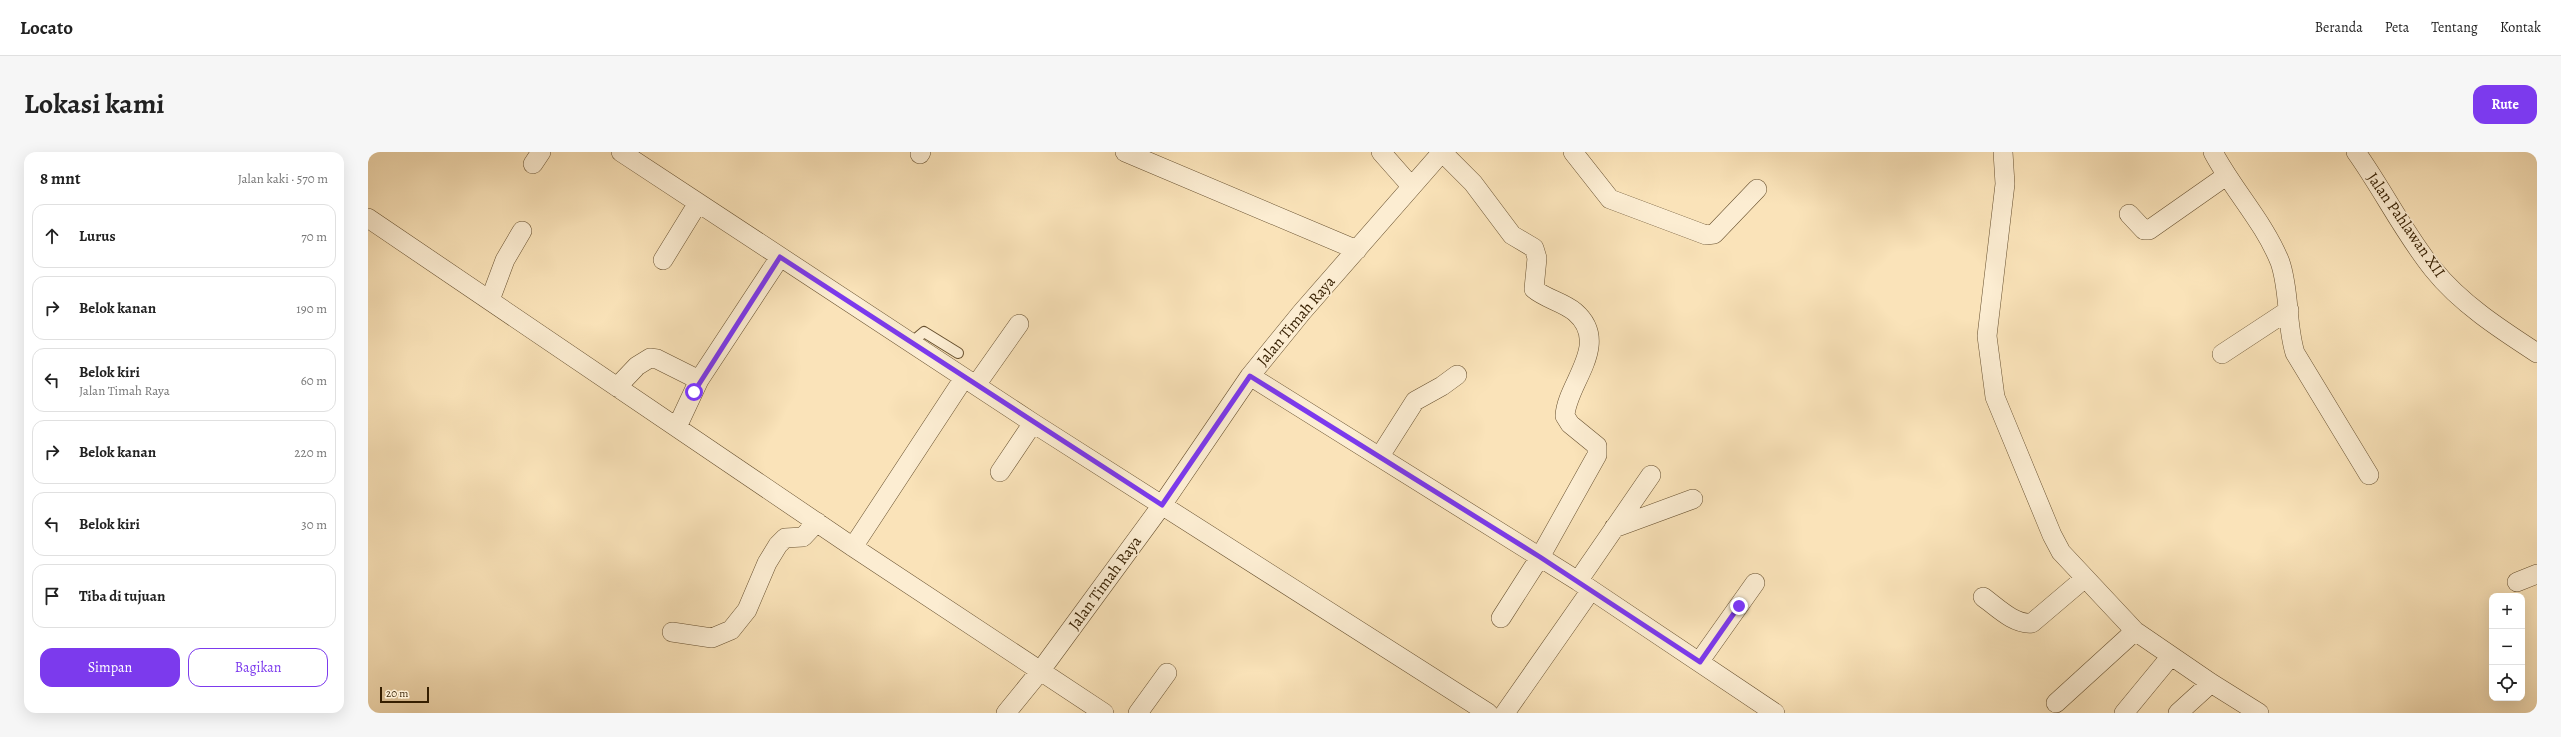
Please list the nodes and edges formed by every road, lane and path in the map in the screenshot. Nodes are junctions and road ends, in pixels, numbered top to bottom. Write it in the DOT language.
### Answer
graph roads {
  1 [pos="620,152"];
  2 [pos="1125,152"];
  3 [pos="1381,152"];
  4 [pos="1442,152"];
  5 [pos="1573,152"];
  6 [pos="2003,152"];
  7 [pos="2213,152"];
  8 [pos="2356,152"];
  9 [pos="2226,176"];
  10 [pos="1411,186"];
  11 [pos="1757,190"];
  12 [pos="698,203"];
  13 [pos="2129,214"];
  14 [pos="368,218"];
  15 [pos="522,231"];
  16 [pos="1357,250"];
  17 [pos="780,257"];
  18 [pos="663,260"];
  19 [pos="490,300"];
  20 [pos="2289,310"];
  21 [pos="1019,324"];
  22 [pos="911,343"];
  23 [pos="958,353"];
  24 [pos="2537,353"];
  25 [pos="2222,354"];
  26 [pos="1457,375"];
  27 [pos="1250,376"];
  28 [pos="699,380"];
  29 [pos="970,382"];
  30 [pos="617,387"];
  31 [pos="1033,423"];
  32 [pos="677,427"];
  33 [pos="1380,456"];
  34 [pos="1000,472"];
  35 [pos="1651,475"];
  36 [pos="2369,475"];
  37 [pos="1693,499"];
  38 [pos="1162,505"];
  39 [pos="817,522"];
  40 [pos="1614,528"];
  41 [pos="852,546"];
  42 [pos="1540,557"];
  43 [pos="2537,574"];
  44 [pos="2085,578"];
  45 [pos="2518,582"];
  46 [pos="1755,583"];
  47 [pos="1584,585"];
  48 [pos="1983,597"];
  49 [pos="1501,618"];
  50 [pos="2135,631"];
  51 [pos="672,632"];
  52 [pos="2171,656"];
  53 [pos="1700,662"];
  54 [pos="1040,670"];
  55 [pos="1167,673"];
  56 [pos="2211,683"];
  57 [pos="2056,703"];
  58 [pos="1006,713"];
  59 [pos="1104,713"];
  60 [pos="1138,713"];
  61 [pos="1488,713"];
  62 [pos="1505,713"];
  63 [pos="1775,713"];
  64 [pos="2124,713"];
  65 [pos="2178,713"];
  66 [pos="2258,713"];
  1 -- 12 [label="street"];
  2 -- 16 [label="street"];
  3 -- 10 [label="street"];
  4 -- 10 [label="street, Jalan Timah Raya"];
  4 -- 42 [label="street"];
  5 -- 11 [label="street"];
  6 -- 44 [label="street"];
  7 -- 9 [label="street"];
  8 -- 24 [label="street, Jalan Pahlawan XII"];
  9 -- 13 [label="street"];
  9 -- 20 [label="street"];
  10 -- 16 [label="street, Jalan Timah Raya"];
  12 -- 17 [label="street"];
  12 -- 18 [label="street"];
  14 -- 19 [label="street"];
  15 -- 19 [label="street"];
  16 -- 27 [label="street, Jalan Timah Raya"];
  17 -- 22 [label="street"];
  17 -- 28 [label="street"];
  19 -- 30 [label="street"];
  20 -- 25 [label="street"];
  20 -- 36 [label="street"];
  21 -- 29 [label="street"];
  22 -- 23 [label="lane"];
  22 -- 29 [label="street"];
  26 -- 33 [label="street"];
  27 -- 33 [label="street"];
  27 -- 38 [label="street, Jalan Timah Raya"];
  28 -- 30 [label="street"];
  28 -- 32 [label="street"];
  29 -- 31 [label="street"];
  29 -- 41 [label="street"];
  30 -- 32 [label="street"];
  31 -- 34 [label="street"];
  31 -- 38 [label="street"];
  32 -- 39 [label="street"];
  33 -- 42 [label="street"];
  35 -- 40 [label="street"];
  37 -- 40 [label="street"];
  38 -- 54 [label="street, Jalan Timah Raya"];
  38 -- 61 [label="street"];
  39 -- 41 [label="street"];
  39 -- 51 [label="street"];
  40 -- 47 [label="street"];
  41 -- 54 [label="street"];
  42 -- 47 [label="street"];
  42 -- 49 [label="street"];
  43 -- 45 [label="street"];
  44 -- 48 [label="street"];
  44 -- 50 [label="street"];
  46 -- 53 [label="street"];
  47 -- 53 [label="street"];
  47 -- 62 [label="street"];
  50 -- 52 [label="street"];
  50 -- 57 [label="street"];
  52 -- 56 [label="street"];
  52 -- 64 [label="street"];
  53 -- 63 [label="street"];
  54 -- 58 [label="street, Jalan Timah Raya"];
  54 -- 59 [label="street"];
  55 -- 60 [label="street"];
  56 -- 65 [label="street"];
  56 -- 66 [label="street"];
}
